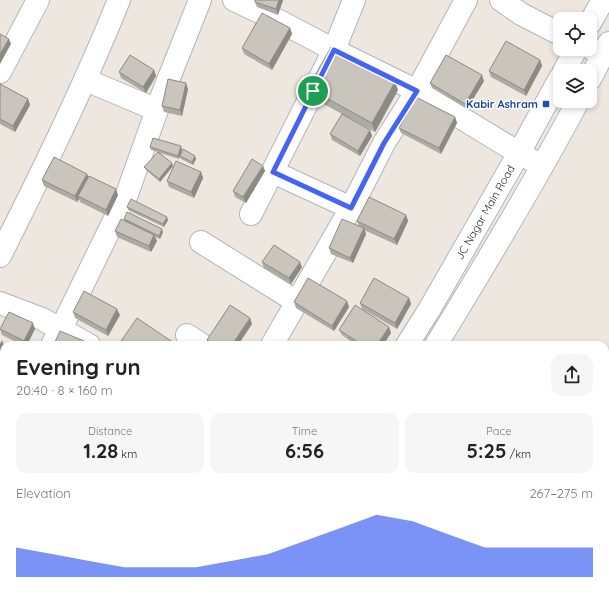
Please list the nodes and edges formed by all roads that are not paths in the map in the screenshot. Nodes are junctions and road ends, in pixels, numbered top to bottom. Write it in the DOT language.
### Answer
graph roads {
  1 [pos="38,0"];
  2 [pos="120,0"];
  3 [pos="200,0"];
  4 [pos="234,0"];
  5 [pos="354,0"];
  6 [pos="466,0"];
  7 [pos="501,0"];
  8 [pos="603,0"];
  9 [pos="596,12"];
  10 [pos="553,30"];
  11 [pos="601,49"];
  12 [pos="334,50"];
  13 [pos="596,64"];
  14 [pos="0,72"];
  15 [pos="86,80"];
  16 [pos="417,91"];
  17 [pos="553,91"];
  18 [pos="574,108"];
  19 [pos="157,110"];
  20 [pos="519,153"];
  21 [pos="542,166"];
  22 [pos="273,172"];
  23 [pos="351,208"];
  24 [pos="251,214"];
  25 [pos="201,242"];
  26 [pos="0,256"];
  27 [pos="297,302"];
  28 [pos="0,303"];
  29 [pos="56,337"];
  30 [pos="72,341"];
  31 [pos="274,341"];
  32 [pos="410,341"];
  33 [pos="438,341"];
  1 -- 14 [label="street"];
  2 -- 15 [label="street"];
  3 -- 19 [label="street"];
  4 -- 12 [label="street"];
  5 -- 12 [label="street"];
  6 -- 16 [label="street"];
  7 -- 10 [label="street"];
  8 -- 9 [label="street"];
  11 -- 13 [label="street"];
  12 -- 16 [label="street"];
  12 -- 22 [label="street"];
  15 -- 19 [label="street"];
  15 -- 26 [label="street"];
  16 -- 20 [label="street"];
  16 -- 23 [label="street"];
  17 -- 20 [label="street, JC Nagar Main Road"];
  18 -- 21 [label="street"];
  19 -- 29 [label="street"];
  20 -- 21 [label="street"];
  20 -- 32 [label="street, JC Nagar Main Road"];
  21 -- 33 [label="street"];
  22 -- 23 [label="street"];
  22 -- 24 [label="street"];
  23 -- 27 [label="street"];
  25 -- 27 [label="street"];
  27 -- 31 [label="street"];
  28 -- 29 [label="street"];
  29 -- 30 [label="street"];
}
